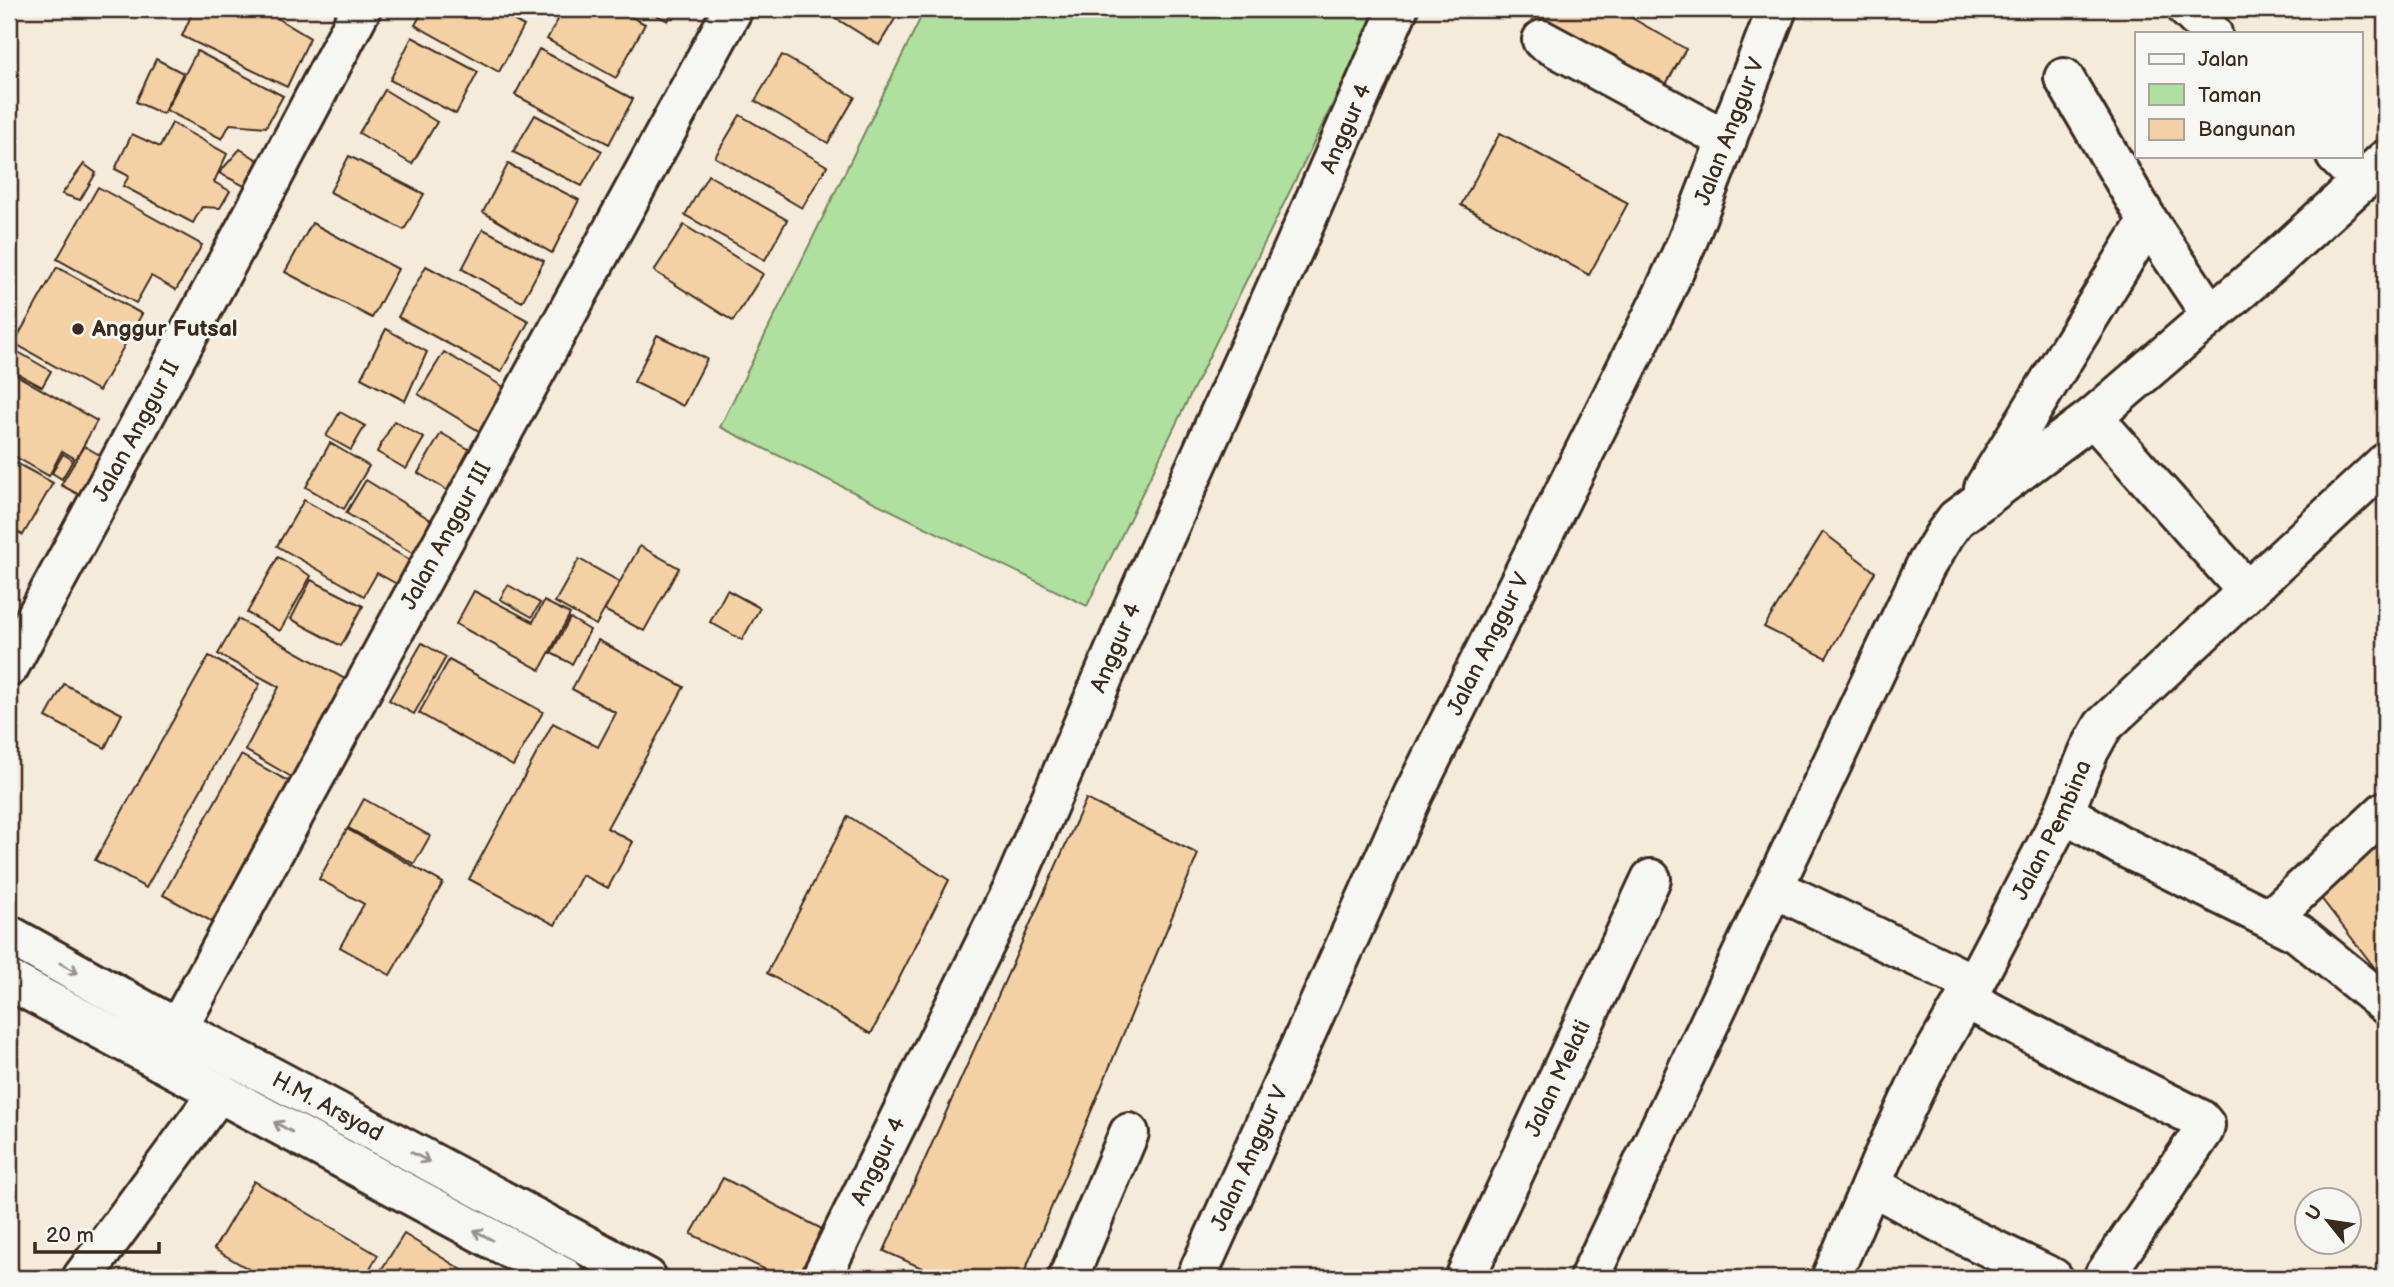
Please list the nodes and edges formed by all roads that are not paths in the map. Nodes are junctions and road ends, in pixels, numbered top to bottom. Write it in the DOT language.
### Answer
graph roads {
  1 [pos="361,9"];
  2 [pos="733,9"];
  3 [pos="1398,9"];
  4 [pos="1777,9"];
  5 [pos="2187,9"];
  6 [pos="2211,32"];
  7 [pos="1542,40"];
  8 [pos="2064,78"];
  9 [pos="1727,140"];
  10 [pos="2361,166"];
  11 [pos="2148,221"];
  12 [pos="2211,315"];
  13 [pos="2093,418"];
  14 [pos="2385,463"];
  15 [pos="1973,506"];
  16 [pos="2247,591"];
  17 [pos="9,667"];
  18 [pos="2385,811"];
  19 [pos="2064,812"];
  20 [pos="1651,879"];
  21 [pos="1773,888"];
  22 [pos="2270,919"];
  23 [pos="9,935"];
  24 [pos="9,979"];
  25 [pos="1970,992"];
  26 [pos="2385,1004"];
  27 [pos="169,1045"];
  28 [pos="219,1092"];
  29 [pos="1129,1133"];
  30 [pos="1871,1185"];
  31 [pos="541,1273"];
  32 [pos="82,1278"];
  33 [pos="646,1278"];
  34 [pos="821,1278"];
  35 [pos="1068,1278"];
  36 [pos="1196,1278"];
  37 [pos="1465,1278"];
  38 [pos="1589,1278"];
  39 [pos="1831,1278"];
  40 [pos="2053,1278"];
  41 [pos="2103,1278"];
  1 -- 17 [label="street, Jalan Anggur II"];
  2 -- 27 [label="street, Jalan Anggur III"];
  3 -- 34 [label="street, Anggur 4"];
  4 -- 9 [label="street, Jalan Anggur V"];
  5 -- 6 [label="street"];
  7 -- 9 [label="street"];
  8 -- 11 [label="street"];
  9 -- 36 [label="street, Jalan Anggur V"];
  10 -- 12 [label="street"];
  11 -- 12 [label="street"];
  11 -- 15 [label="street"];
  12 -- 13 [label="street"];
  13 -- 15 [label="street"];
  13 -- 16 [label="street"];
  14 -- 16 [label="street, Jalan Pembina"];
  15 -- 21 [label="street"];
  16 -- 19 [label="street, Jalan Pembina"];
  18 -- 22 [label="street"];
  19 -- 22 [label="street"];
  19 -- 25 [label="street, Jalan Pembina"];
  20 -- 37 [label="street, Jalan Melati"];
  21 -- 25 [label="street"];
  21 -- 38 [label="street"];
  22 -- 26 [label="street"];
  23 -- 27 [label="street, H.M. Arsyad, one-way"];
  24 -- 27 [label="street, H.M. Arsyad"];
  25 -- 30 [label="street, Jalan Pembina"];
  25 -- 41 [label="street"];
  27 -- 28 [label="street, H.M. Arsyad"];
  27 -- 33 [label="street, H.M. Arsyad, one-way"];
  31 -- 28 [label="street, H.M. Arsyad, one-way"];
  28 -- 32 [label="street"];
  29 -- 35 [label="street"];
  30 -- 39 [label="street, Jalan Pembina"];
  30 -- 40 [label="street"];
}
